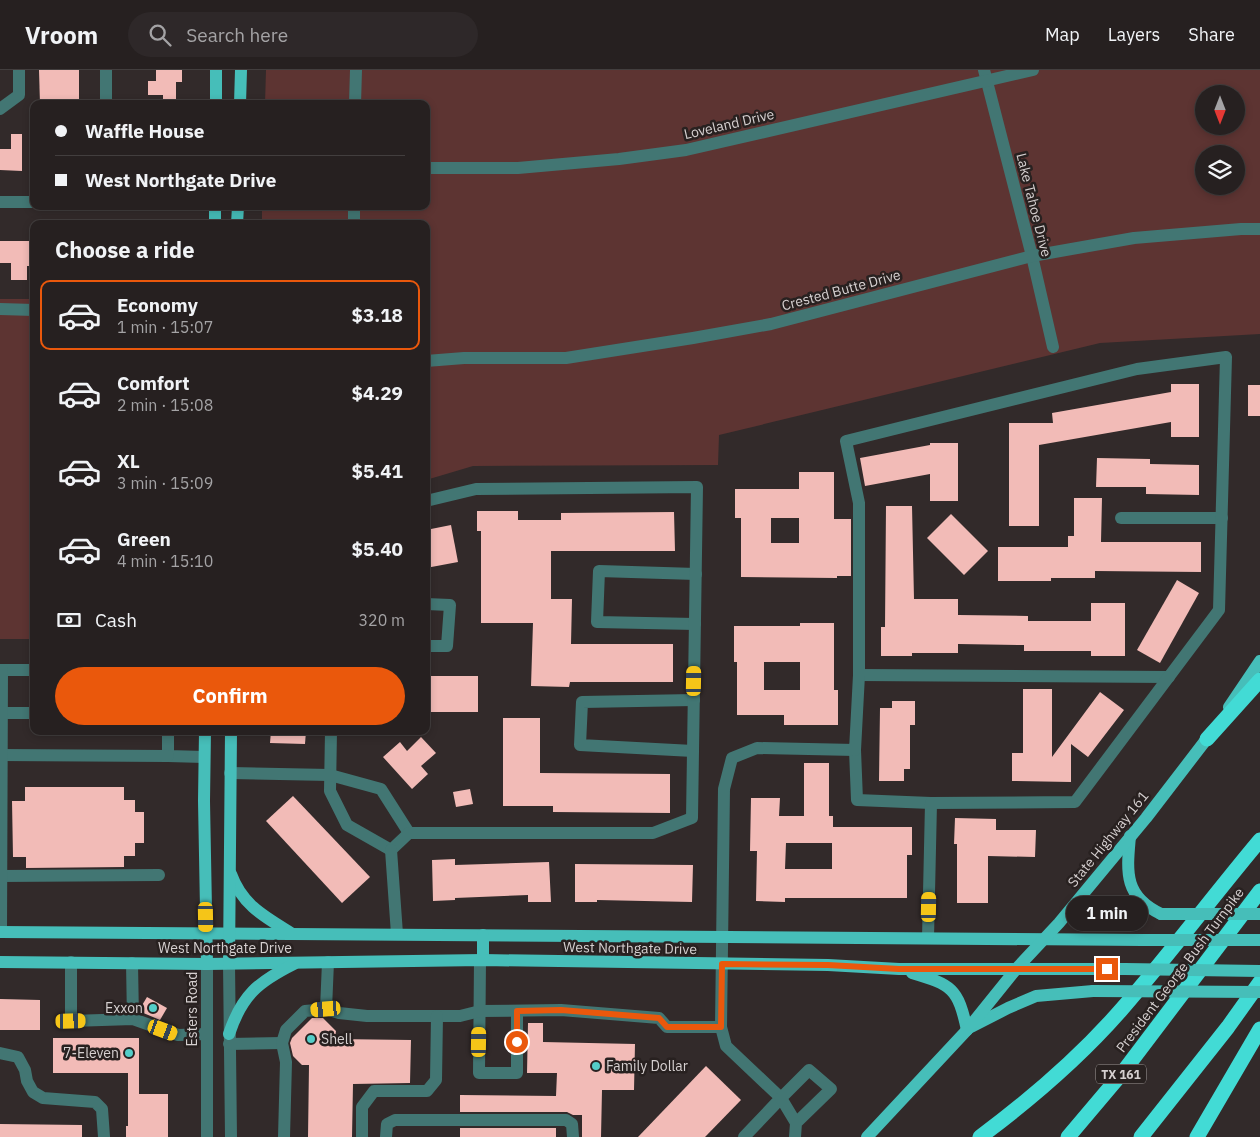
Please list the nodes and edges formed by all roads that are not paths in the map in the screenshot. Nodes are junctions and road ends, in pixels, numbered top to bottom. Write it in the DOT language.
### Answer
graph roads {
  1 [pos="19,70"];
  2 [pos="106,70"];
  3 [pos="216,70"];
  4 [pos="241,70"];
  5 [pos="356,70"];
  6 [pos="1033,70"];
  7 [pos="985,75"];
  8 [pos="106,100"];
  9 [pos="216,100"];
  10 [pos="240,100"];
  11 [pos="355,100"];
  12 [pos="0,109"];
  13 [pos="430,168"];
  14 [pos="0,202"];
  15 [pos="30,202"];
  16 [pos="1260,229"];
  17 [pos="1032,256"];
  18 [pos="0,309"];
  19 [pos="30,310"];
  20 [pos="1053,347"];
  21 [pos="430,361"];
  22 [pos="430,500"];
  23 [pos="1121,518"];
  24 [pos="1222,518"];
  25 [pos="696,574"];
  26 [pos="430,604"];
  27 [pos="695,624"];
  28 [pos="430,646"];
  29 [pos="1260,661"];
  30 [pos="1,670"];
  31 [pos="30,670"];
  32 [pos="859,675"];
  33 [pos="1169,677"];
  34 [pos="1260,680"];
  35 [pos="694,700"];
  36 [pos="30,712"];
  37 [pos="1,713"];
  38 [pos="168,735"];
  39 [pos="205,735"];
  40 [pos="231,735"];
  41 [pos="331,735"];
  42 [pos="1207,739"];
  43 [pos="855,750"];
  44 [pos="693,752"];
  45 [pos="1,755"];
  46 [pos="168,756"];
  47 [pos="204,757"];
  48 [pos="230,773"];
  49 [pos="330,775"];
  50 [pos="1,793"];
  51 [pos="931,803"];
  52 [pos="409,833"];
  53 [pos="1,836"];
  54 [pos="1130,836"];
  55 [pos="1260,840"];
  56 [pos="391,850"];
  57 [pos="230,870"];
  58 [pos="159,875"];
  59 [pos="1,876"];
  60 [pos="1260,891"];
  61 [pos="1260,914"];
  62 [pos="1,932"];
  63 [pos="206,933"];
  64 [pos="229,933"];
  65 [pos="292,933"];
  66 [pos="397,934"];
  67 [pos="483,935"];
  68 [pos="722,937"];
  69 [pos="928,938"];
  70 [pos="1045,939"];
  71 [pos="1260,940"];
  72 [pos="481,960"];
  73 [pos="0,962"];
  74 [pos="71,962"];
  75 [pos="328,962"];
  76 [pos="132,963"];
  77 [pos="229,963"];
  78 [pos="297,963"];
  79 [pos="207,964"];
  80 [pos="722,964"];
  81 [pos="1017,968"];
  82 [pos="899,969"];
  83 [pos="1260,970"];
  84 [pos="1260,982"];
  85 [pos="1260,992"];
  86 [pos="326,1009"];
  87 [pos="480,1011"];
  88 [pos="517,1011"];
  89 [pos="437,1016"];
  90 [pos="133,1019"];
  91 [pos="721,1027"];
  92 [pos="1260,1029"];
  93 [pos="967,1030"];
  94 [pos="207,1034"];
  95 [pos="229,1039"];
  96 [pos="282,1043"];
  97 [pos="0,1053"];
  98 [pos="782,1098"];
  99 [pos="796,1123"];
  100 [pos="104,1137"];
  101 [pos="207,1137"];
  102 [pos="231,1137"];
  103 [pos="284,1137"];
  104 [pos="362,1137"];
  105 [pos="386,1137"];
  106 [pos="573,1137"];
  107 [pos="744,1137"];
  108 [pos="794,1137"];
  109 [pos="866,1137"];
  110 [pos="980,1137"];
  111 [pos="1068,1137"];
  112 [pos="1141,1137"];
  113 [pos="1197,1137"];
  1 -- 12 [label="street"];
  2 -- 8 [label="street"];
  3 -- 9 [label="main road"];
  4 -- 10 [label="main road"];
  5 -- 11 [label="street"];
  6 -- 7 [label="street, Loveland Drive"];
  7 -- 13 [label="street, Loveland Drive"];
  7 -- 17 [label="street, Lake Tahoe Drive"];
  14 -- 15 [label="street"];
  16 -- 17 [label="street, Crested Butte Drive"];
  17 -- 20 [label="street, Lake Tahoe Drive"];
  17 -- 21 [label="street, Crested Butte Drive"];
  18 -- 19 [label="street"];
  22 -- 25 [label="street"];
  23 -- 24 [label="street"];
  24 -- 32 [label="street"];
  24 -- 33 [label="street"];
  25 -- 27 [label="street"];
  25 -- 27 [label="street"];
  26 -- 28 [label="street"];
  27 -- 35 [label="street"];
  29 -- 42 [label="main road, State Highway 161"];
  30 -- 31 [label="street"];
  30 -- 37 [label="street"];
  32 -- 33 [label="street"];
  32 -- 43 [label="street"];
  33 -- 51 [label="street"];
  34 -- 42 [label="highway"];
  35 -- 44 [label="street"];
  35 -- 44 [label="street"];
  36 -- 37 [label="street"];
  37 -- 45 [label="street"];
  38 -- 46 [label="street"];
  39 -- 47 [label="main road, Esters Road"];
  40 -- 48 [label="main road"];
  41 -- 49 [label="street"];
  42 -- 54 [label="main road, State Highway 161"];
  43 -- 51 [label="street"];
  43 -- 68 [label="street"];
  44 -- 52 [label="street"];
  45 -- 46 [label="street"];
  45 -- 50 [label="street"];
  46 -- 47 [label="street"];
  47 -- 63 [label="main road, Esters Road"];
  48 -- 49 [label="street"];
  48 -- 57 [label="main road"];
  49 -- 52 [label="street"];
  49 -- 56 [label="street"];
  50 -- 53 [label="street"];
  51 -- 69 [label="street"];
  52 -- 56 [label="street"];
  53 -- 59 [label="street"];
  54 -- 61 [label="main road, bridge"];
  54 -- 70 [label="main road, State Highway 161"];
  55 -- 110 [label="highway"];
  56 -- 66 [label="street"];
  57 -- 64 [label="main road"];
  57 -- 65 [label="main road"];
  58 -- 59 [label="street"];
  59 -- 62 [label="street"];
  60 -- 111 [label="highway, President George Bush Turnpike / TX 161"];
  62 -- 63 [label="main road, West Northgate Drive"];
  63 -- 64 [label="main road, West Northgate Drive"];
  63 -- 79 [label="main road, Esters Road"];
  64 -- 65 [label="main road, West Northgate Drive"];
  64 -- 77 [label="main road"];
  65 -- 66 [label="main road, West Northgate Drive"];
  66 -- 67 [label="main road, West Northgate Drive"];
  67 -- 68 [label="main road, West Northgate Drive"];
  67 -- 72 [label="main road"];
  68 -- 69 [label="main road, West Northgate Drive"];
  68 -- 80 [label="street"];
  69 -- 70 [label="main road, West Northgate Drive"];
  70 -- 71 [label="main road, West Northgate Drive, bridge"];
  70 -- 81 [label="main road, State Highway 161"];
  72 -- 75 [label="main road, West Northgate Drive"];
  72 -- 80 [label="main road, West Northgate Drive"];
  72 -- 87 [label="street"];
  73 -- 74 [label="main road, West Northgate Drive"];
  74 -- 76 [label="main road, West Northgate Drive"];
  74 -- 90 [label="street"];
  75 -- 78 [label="main road, West Northgate Drive"];
  75 -- 86 [label="street"];
  76 -- 79 [label="main road, West Northgate Drive"];
  76 -- 90 [label="street"];
  77 -- 78 [label="main road, West Northgate Drive"];
  77 -- 79 [label="main road, West Northgate Drive"];
  77 -- 95 [label="street"];
  78 -- 95 [label="main road"];
  79 -- 94 [label="street, Esters Road"];
  80 -- 82 [label="main road, West Northgate Drive"];
  80 -- 91 [label="street"];
  81 -- 82 [label="main road, West Northgate Drive"];
  81 -- 83 [label="main road, West Northgate Drive, bridge"];
  81 -- 93 [label="main road, State Highway 161"];
  82 -- 93 [label="main road"];
  84 -- 112 [label="highway"];
  85 -- 93 [label="main road, bridge"];
  86 -- 89 [label="street"];
  86 -- 96 [label="street"];
  87 -- 88 [label="street"];
  87 -- 88 [label="street"];
  87 -- 89 [label="street"];
  88 -- 91 [label="street"];
  89 -- 104 [label="street"];
  90 -- 94 [label="street"];
  91 -- 98 [label="street"];
  92 -- 113 [label="highway"];
  93 -- 109 [label="main road, State Highway 161"];
  94 -- 101 [label="street, Esters Road"];
  95 -- 96 [label="street"];
  95 -- 102 [label="street"];
  96 -- 103 [label="street"];
  97 -- 100 [label="street"];
  98 -- 99 [label="street"];
  98 -- 99 [label="street"];
  98 -- 107 [label="street"];
  99 -- 108 [label="street"];
  105 -- 106 [label="street"];
}
